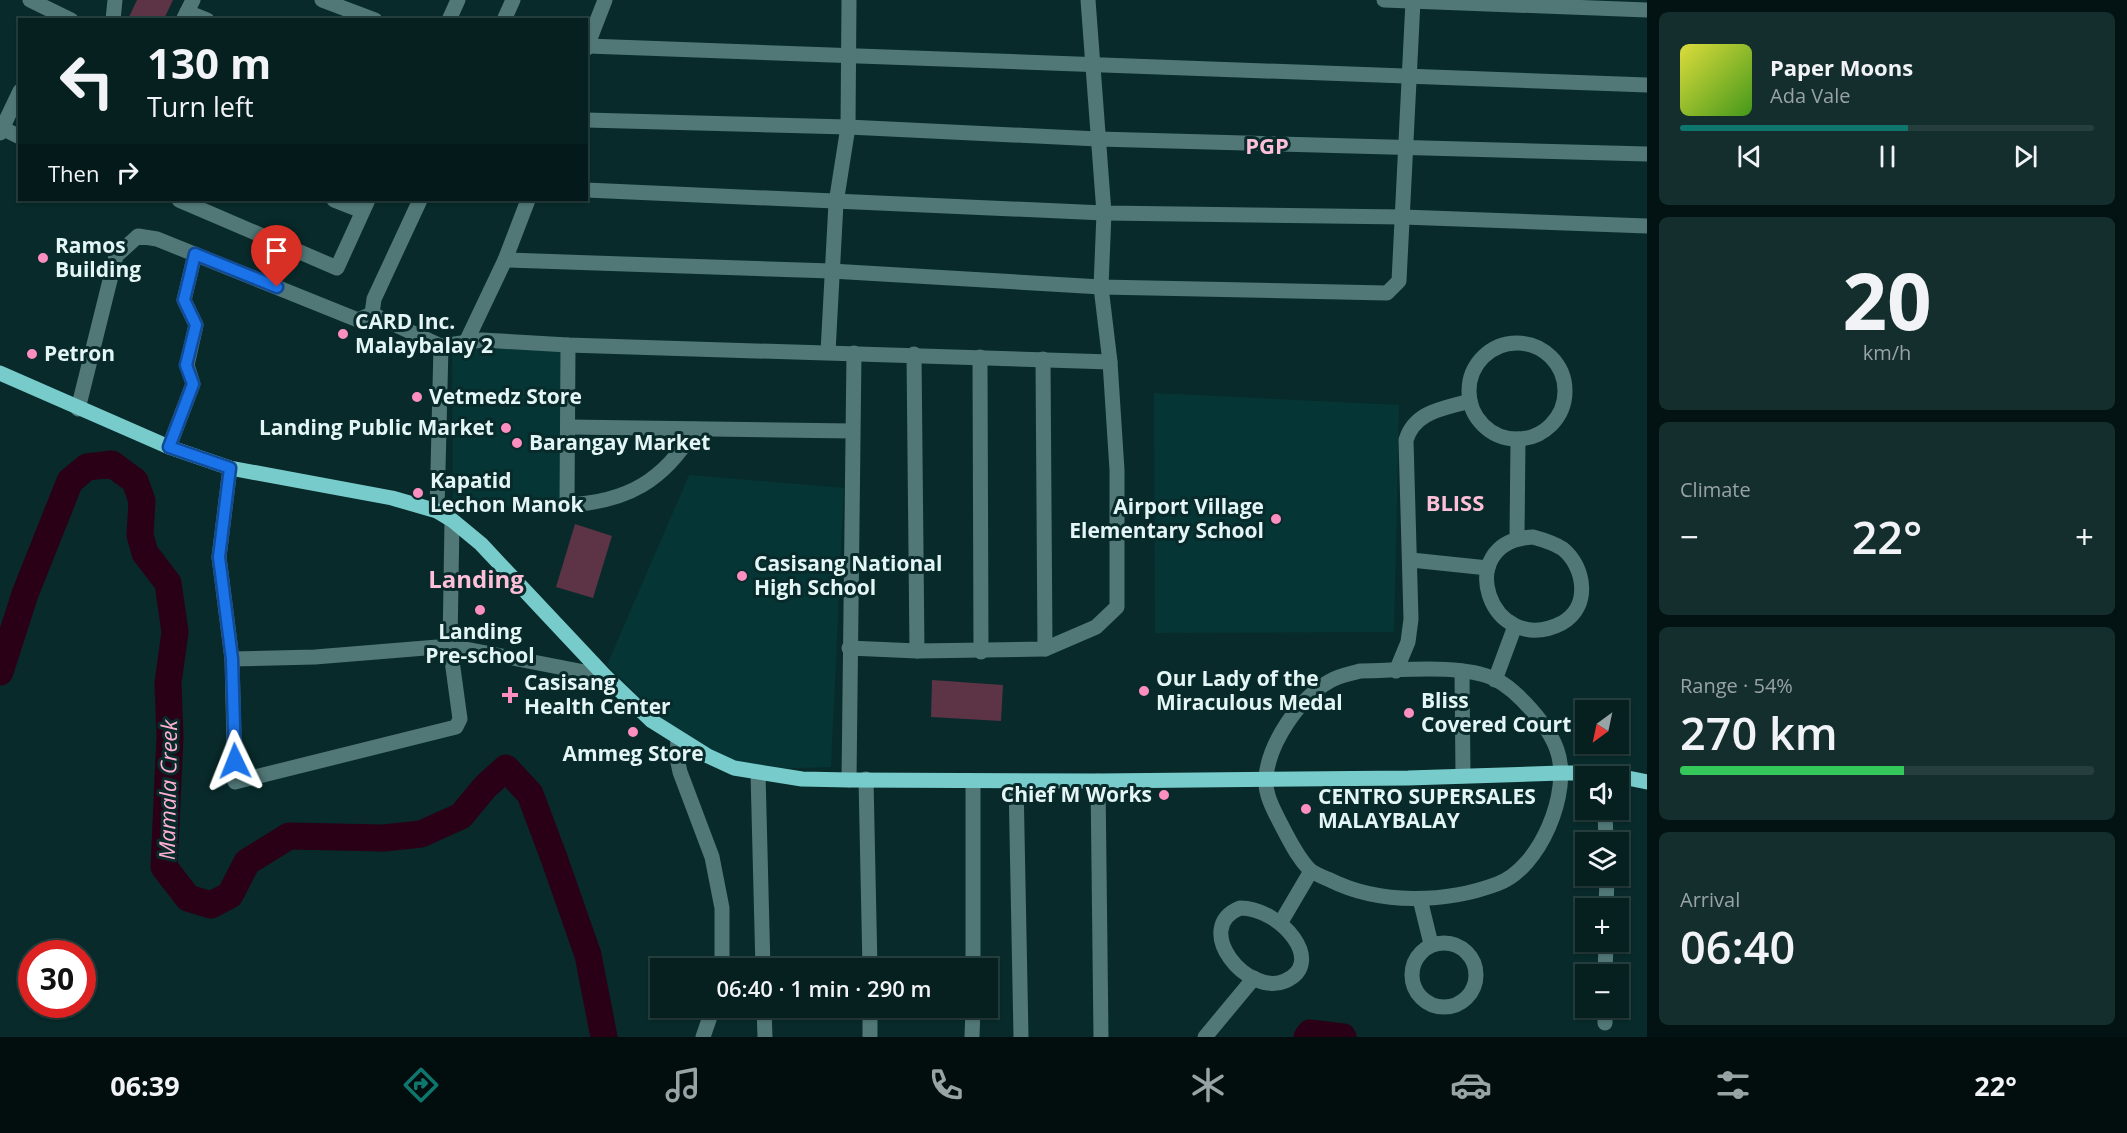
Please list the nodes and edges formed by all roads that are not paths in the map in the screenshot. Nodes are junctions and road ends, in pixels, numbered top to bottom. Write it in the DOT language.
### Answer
graph roads {
  1 [pos="30,0"];
  2 [pos="115,0"];
  3 [pos="322,0"];
  4 [pos="458,0"];
  5 [pos="513,0"];
  6 [pos="605,0"];
  7 [pos="849,0"];
  8 [pos="1088,0"];
  9 [pos="1384,0"];
  10 [pos="1413,1"];
  11 [pos="1572,4"];
  12 [pos="188,10"];
  13 [pos="1647,10"];
  14 [pos="54,16"];
  15 [pos="113,18"];
  16 [pos="203,18"];
  17 [pos="370,18"];
  18 [pos="450,18"];
  19 [pos="505,18"];
  20 [pos="588,45"];
  21 [pos="588,48"];
  22 [pos="848,57"];
  23 [pos="1091,63"];
  24 [pos="1409,77"];
  25 [pos="1647,85"];
  26 [pos="18,95"];
  27 [pos="588,120"];
  28 [pos="848,127"];
  29 [pos="1,130"];
  30 [pos="18,136"];
  31 [pos="1098,139"];
  32 [pos="1405,147"];
  33 [pos="1647,154"];
  34 [pos="588,190"];
  35 [pos="181,201"];
  36 [pos="340,201"];
  37 [pos="420,201"];
  38 [pos="528,201"];
  39 [pos="836,203"];
  40 [pos="365,205"];
  41 [pos="1104,213"];
  42 [pos="1403,217"];
  43 [pos="1647,226"];
  44 [pos="195,254"];
  45 [pos="505,260"];
  46 [pos="831,271"];
  47 [pos="1101,287"];
  48 [pos="372,314"];
  49 [pos="467,340"];
  50 [pos="568,345"];
  51 [pos="441,346"];
  52 [pos="828,352"];
  53 [pos="854,353"];
  54 [pos="914,354"];
  55 [pos="980,357"];
  56 [pos="1043,358"];
  57 [pos="1110,362"];
  58 [pos="0,373"];
  59 [pos="1470,401"];
  60 [pos="78,409"];
  61 [pos="568,427"];
  62 [pos="695,429"];
  63 [pos="852,431"];
  64 [pos="1518,438"];
  65 [pos="169,447"];
  66 [pos="230,468"];
  67 [pos="437,511"];
  68 [pos="452,520"];
  69 [pos="1517,538"];
  70 [pos="1411,560"];
  71 [pos="1488,568"];
  72 [pos="1515,626"];
  73 [pos="450,646"];
  74 [pos="849,648"];
  75 [pos="1045,649"];
  76 [pos="917,651"];
  77 [pos="981,652"];
  78 [pos="232,659"];
  79 [pos="1396,671"];
  80 [pos="1462,671"];
  81 [pos="604,676"];
  82 [pos="1495,680"];
  83 [pos="678,738"];
  84 [pos="758,773"];
  85 [pos="1561,773"];
  86 [pos="1575,774"];
  87 [pos="1463,776"];
  88 [pos="1266,779"];
  89 [pos="1629,779"];
  90 [pos="849,780"];
  91 [pos="866,780"];
  92 [pos="973,781"];
  93 [pos="1016,781"];
  94 [pos="1098,781"];
  95 [pos="1647,782"];
  96 [pos="1311,871"];
  97 [pos="1420,899"];
  98 [pos="1281,922"];
  99 [pos="1431,944"];
  100 [pos="722,958"];
  101 [pos="763,958"];
  102 [pos="870,958"];
  103 [pos="973,958"];
  104 [pos="1254,978"];
  105 [pos="710,1018"];
  106 [pos="764,1018"];
  107 [pos="870,1018"];
  108 [pos="973,1018"];
  109 [pos="703,1037"];
  110 [pos="765,1037"];
  111 [pos="870,1037"];
  112 [pos="972,1037"];
  113 [pos="1021,1037"];
  114 [pos="1101,1037"];
  115 [pos="1205,1037"];
  1 -- 14 [label="street"];
  2 -- 15 [label="street"];
  3 -- 17 [label="street"];
  4 -- 18 [label="street"];
  5 -- 19 [label="street"];
  6 -- 20 [label="street"];
  7 -- 22 [label="street"];
  8 -- 23 [label="street"];
  9 -- 10 [label="street"];
  10 -- 11 [label="street"];
  10 -- 24 [label="street"];
  11 -- 13 [label="street"];
  12 -- 16 [label="street"];
  21 -- 22 [label="street"];
  22 -- 23 [label="street"];
  22 -- 28 [label="street"];
  23 -- 24 [label="street"];
  23 -- 31 [label="street"];
  24 -- 25 [label="street"];
  24 -- 32 [label="street"];
  26 -- 29 [label="street"];
  27 -- 28 [label="street"];
  28 -- 31 [label="street"];
  28 -- 39 [label="street"];
  29 -- 30 [label="street"];
  31 -- 32 [label="street"];
  31 -- 41 [label="street"];
  32 -- 33 [label="street"];
  32 -- 42 [label="street"];
  34 -- 39 [label="street"];
  35 -- 40 [label="street"];
  36 -- 40 [label="street"];
  37 -- 48 [label="street"];
  38 -- 45 [label="street"];
  39 -- 41 [label="street"];
  39 -- 46 [label="street"];
  41 -- 42 [label="street"];
  41 -- 47 [label="street"];
  42 -- 43 [label="street"];
  42 -- 47 [label="street"];
  44 -- 48 [label="street"];
  44 -- 60 [label="street"];
  44 -- 65 [label="street"];
  45 -- 46 [label="street"];
  45 -- 49 [label="street"];
  46 -- 47 [label="street"];
  46 -- 52 [label="street"];
  47 -- 57 [label="street"];
  48 -- 51 [label="street"];
  49 -- 50 [label="street"];
  49 -- 51 [label="street"];
  50 -- 52 [label="street"];
  50 -- 61 [label="street"];
  51 -- 67 [label="street"];
  52 -- 53 [label="street"];
  53 -- 54 [label="street"];
  53 -- 63 [label="street"];
  54 -- 55 [label="street"];
  54 -- 76 [label="street"];
  55 -- 56 [label="street"];
  55 -- 77 [label="street"];
  56 -- 57 [label="street"];
  56 -- 75 [label="street"];
  57 -- 75 [label="street"];
  58 -- 60 [label="main road"];
  59 -- 64 [label="street"];
  59 -- 64 [label="street"];
  59 -- 70 [label="street"];
  60 -- 65 [label="main road"];
  61 -- 62 [label="street"];
  61 -- 62 [label="street"];
  62 -- 63 [label="street"];
  63 -- 74 [label="street"];
  64 -- 69 [label="street"];
  65 -- 66 [label="main road"];
  66 -- 67 [label="main road"];
  66 -- 78 [label="street"];
  67 -- 68 [label="main road"];
  68 -- 73 [label="street"];
  68 -- 81 [label="main road"];
  69 -- 71 [label="street"];
  69 -- 72 [label="street"];
  70 -- 71 [label="street"];
  70 -- 79 [label="street"];
  71 -- 72 [label="street"];
  72 -- 82 [label="street"];
  73 -- 78 [label="street"];
  73 -- 78 [label="street"];
  73 -- 81 [label="street"];
  74 -- 76 [label="street"];
  74 -- 90 [label="street"];
  75 -- 77 [label="street"];
  76 -- 77 [label="street"];
  79 -- 80 [label="street"];
  79 -- 88 [label="street"];
  80 -- 82 [label="street"];
  80 -- 87 [label="street"];
  81 -- 83 [label="main road"];
  82 -- 85 [label="street"];
  83 -- 84 [label="main road"];
  83 -- 100 [label="street"];
  84 -- 90 [label="main road"];
  84 -- 101 [label="street"];
  85 -- 86 [label="main road"];
  85 -- 87 [label="main road"];
  85 -- 97 [label="street"];
  87 -- 88 [label="main road"];
  88 -- 94 [label="main road"];
  88 -- 96 [label="street"];
  89 -- 95 [label="main road"];
  90 -- 91 [label="main road"];
  91 -- 92 [label="main road"];
  91 -- 102 [label="street"];
  92 -- 93 [label="main road"];
  92 -- 103 [label="street"];
  93 -- 94 [label="main road"];
  93 -- 113 [label="street"];
  94 -- 114 [label="street"];
  96 -- 97 [label="street"];
  96 -- 98 [label="street"];
  97 -- 99 [label="street"];
  98 -- 104 [label="street"];
  98 -- 104 [label="street"];
  99 -- 99 [label="street"];
  104 -- 115 [label="street"];
  105 -- 109 [label="street"];
  106 -- 110 [label="street"];
  107 -- 111 [label="street"];
  108 -- 112 [label="street"];
}
